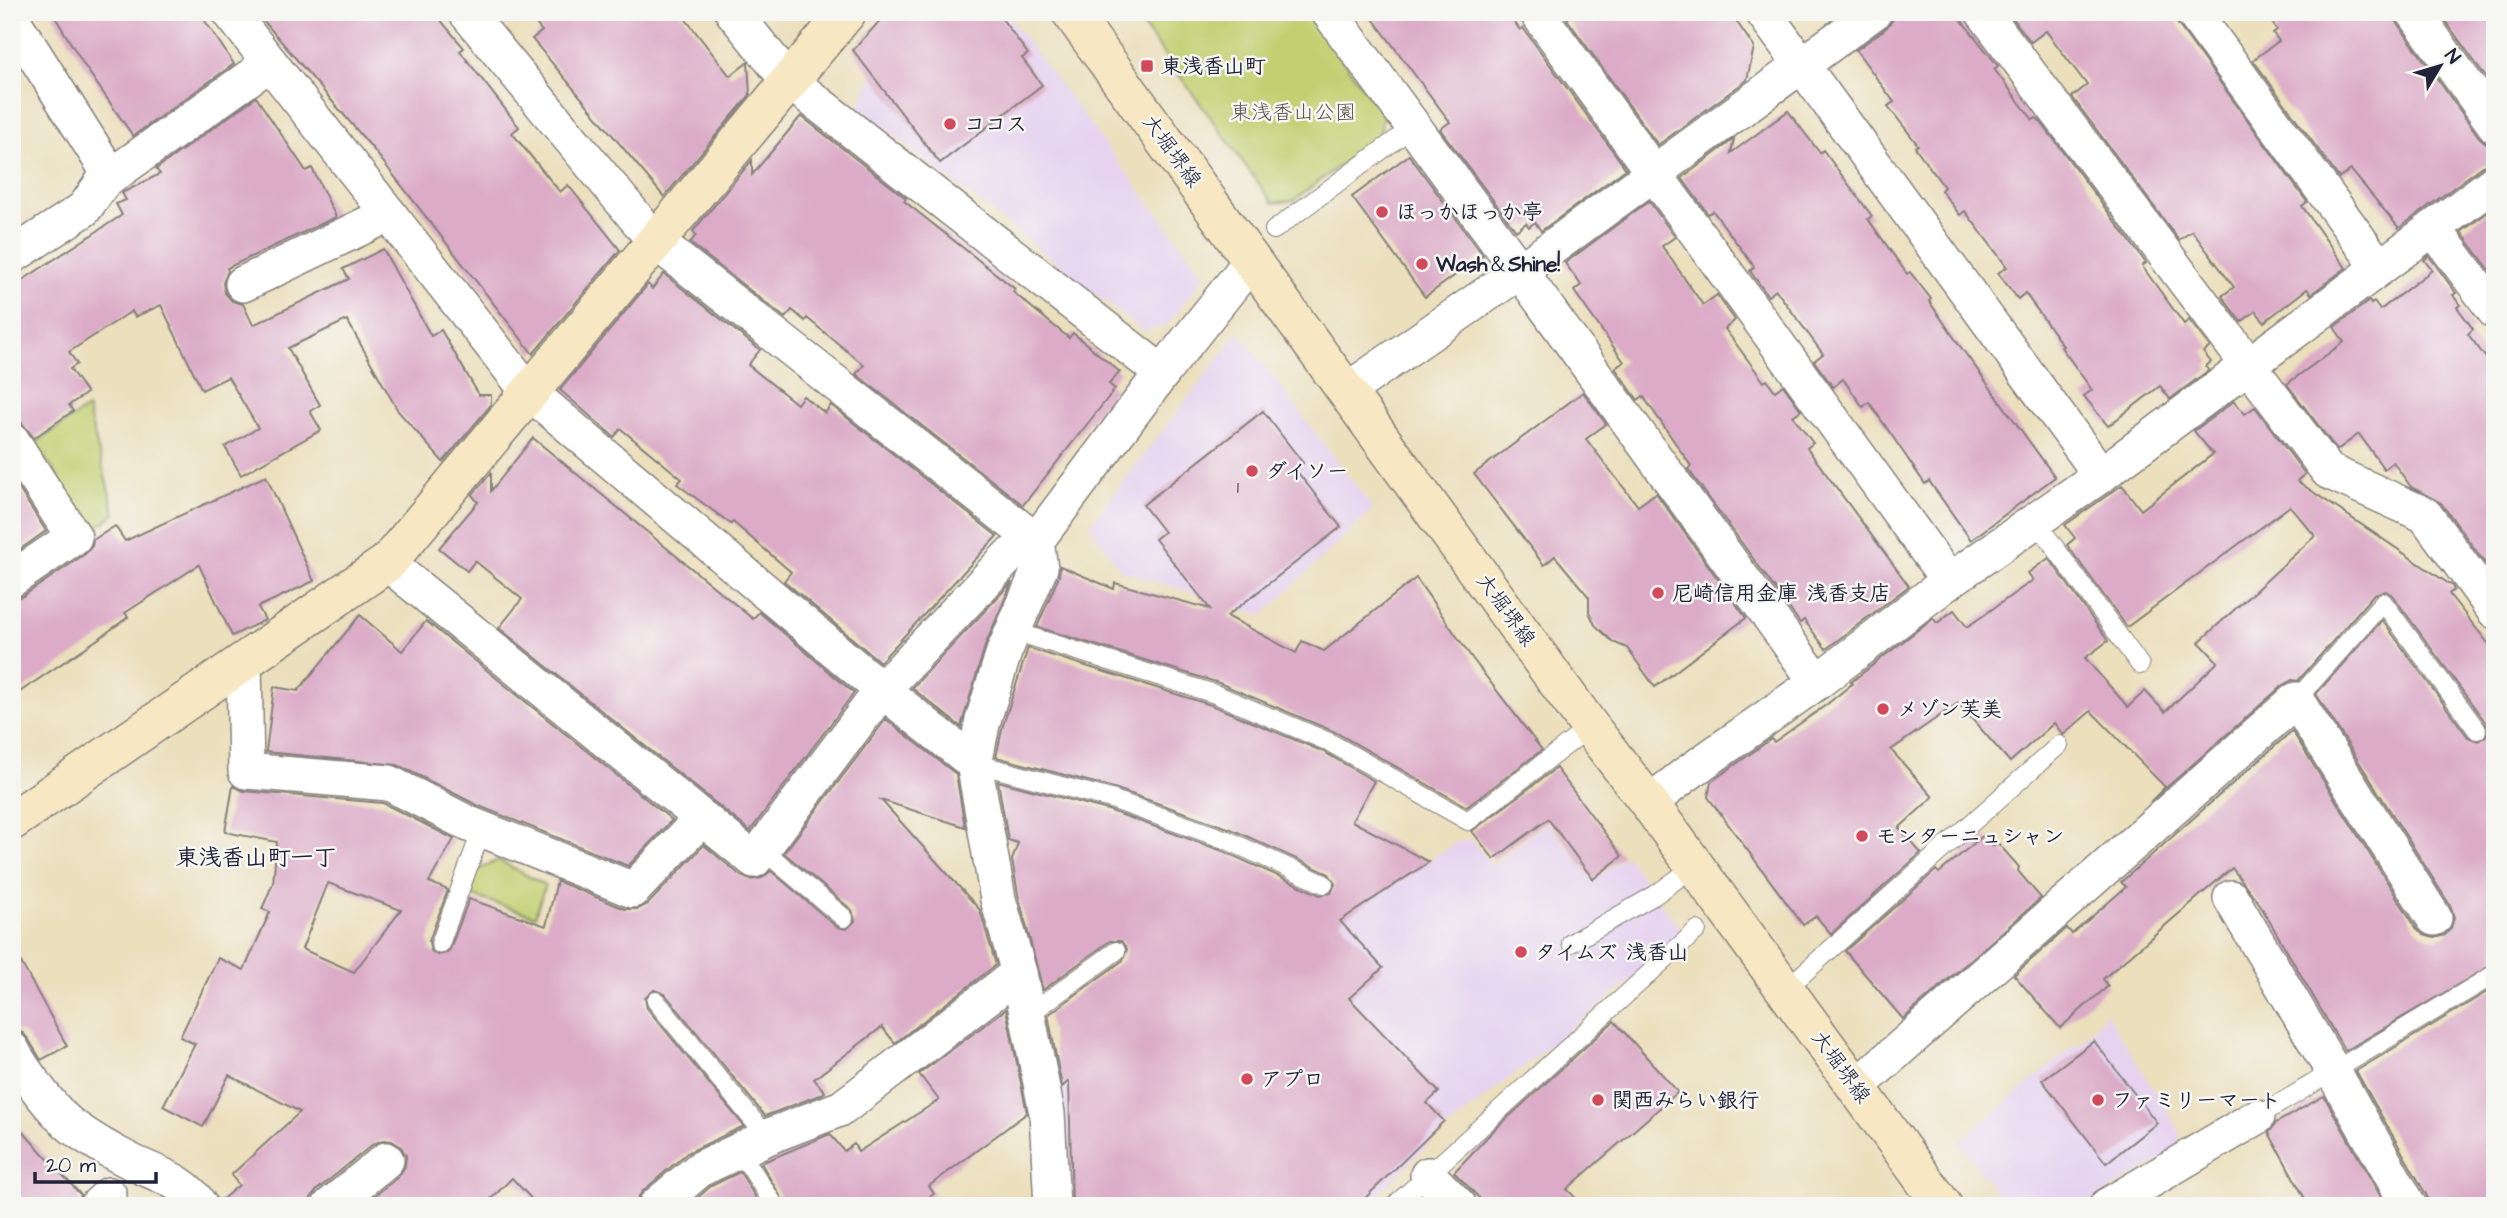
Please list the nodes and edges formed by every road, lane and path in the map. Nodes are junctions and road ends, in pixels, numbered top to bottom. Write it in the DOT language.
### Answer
graph roads {
  1 [pos="230,12"];
  2 [pos="466,12"];
  3 [pos="733,12"];
  4 [pos="847,12"];
  5 [pos="1071,12"];
  6 [pos="1329,12"];
  7 [pos="1537,12"];
  8 [pos="1763,12"];
  9 [pos="1874,12"];
  10 [pos="1983,12"];
  11 [pos="2193,12"];
  12 [pos="2414,12"];
  13 [pos="12,19"];
  14 [pos="270,63"];
  15 [pos="1802,65"];
  16 [pos="788,80"];
  17 [pos="2495,125"];
  18 [pos="1413,127"];
  19 [pos="1653,172"];
  20 [pos="111,176"];
  21 [pos="2495,181"];
  22 [pos="389,214"];
  23 [pos="2434,228"];
  24 [pos="656,242"];
  25 [pos="1263,245"];
  26 [pos="12,256"];
  27 [pos="2379,267"];
  28 [pos="1520,271"];
  29 [pos="243,284"];
  30 [pos="2495,311"];
  31 [pos="2246,364"];
  32 [pos="1162,373"];
  33 [pos="1348,390"];
  34 [pos="528,391"];
  35 [pos="12,441"];
  36 [pos="2101,475"];
  37 [pos="2035,520"];
  38 [pos="1036,541"];
  39 [pos="387,563"];
  40 [pos="12,579"];
  41 [pos="1948,581"];
  42 [pos="2495,611"];
  43 [pos="1013,631"];
  44 [pos="244,660"];
  45 [pos="2140,665"];
  46 [pos="1817,682"];
  47 [pos="882,690"];
  48 [pos="2296,700"];
  49 [pos="1590,727"];
  50 [pos="2477,730"];
  51 [pos="2059,744"];
  52 [pos="974,763"];
  53 [pos="1649,803"];
  54 [pos="702,818"];
  55 [pos="12,821"];
  56 [pos="482,829"];
  57 [pos="762,849"];
  58 [pos="1695,866"];
  59 [pos="1324,884"];
  60 [pos="2231,898"];
  61 [pos="844,918"];
  62 [pos="2434,918"];
  63 [pos="1698,930"];
  64 [pos="1571,943"];
  65 [pos="440,944"];
  66 [pos="1116,951"];
  67 [pos="1019,973"];
  68 [pos="2495,974"];
  69 [pos="1785,990"];
  70 [pos="656,1001"];
  71 [pos="1028,1015"];
  72 [pos="15,1065"];
  73 [pos="2333,1071"];
  74 [pos="1856,1087"];
  75 [pos="2257,1117"];
  76 [pos="753,1144"];
  77 [pos="386,1160"];
  78 [pos="1428,1175"];
  79 [pos="116,1183"];
  80 [pos="200,1206"];
  81 [pos="330,1206"];
  82 [pos="656,1206"];
  83 [pos="775,1206"];
  84 [pos="1052,1206"];
  85 [pos="1394,1206"];
  86 [pos="1459,1206"];
  87 [pos="1943,1206"];
  88 [pos="2108,1206"];
  89 [pos="2409,1206"];
  1 -- 14 [label="street"];
  2 -- 24 [label="street"];
  3 -- 16 [label="street"];
  4 -- 16 [label="main road"];
  5 -- 25 [label="main road, 大堀堺線"];
  6 -- 18 [label="street"];
  7 -- 19 [label="street"];
  8 -- 15 [label="street"];
  9 -- 15 [label="street"];
  10 -- 31 [label="street"];
  11 -- 27 [label="street"];
  12 -- 17 [label="street"];
  13 -- 20 [label="street"];
  14 -- 20 [label="street"];
  14 -- 22 [label="street"];
  15 -- 19 [label="street"];
  15 -- 36 [label="street"];
  16 -- 24 [label="main road"];
  16 -- 32 [label="street"];
  18 -- 25 [label="lane"];
  18 -- 28 [label="street"];
  19 -- 28 [label="street"];
  19 -- 41 [label="street"];
  20 -- 26 [label="street"];
  21 -- 23 [label="street"];
  22 -- 29 [label="street"];
  22 -- 34 [label="street"];
  23 -- 27 [label="street"];
  23 -- 30 [label="street"];
  24 -- 34 [label="main road"];
  24 -- 38 [label="street"];
  25 -- 32 [label="street"];
  25 -- 33 [label="main road, 大堀堺線"];
  27 -- 31 [label="street"];
  28 -- 33 [label="street"];
  28 -- 46 [label="street"];
  31 -- 36 [label="street"];
  31 -- 42 [label="street"];
  32 -- 38 [label="street"];
  33 -- 49 [label="main road, 大堀堺線"];
  34 -- 39 [label="main road"];
  34 -- 47 [label="street"];
  35 -- 40 [label="street"];
  36 -- 37 [label="street"];
  37 -- 41 [label="street"];
  37 -- 45 [label="lane"];
  38 -- 43 [label="street"];
  38 -- 47 [label="street"];
  39 -- 44 [label="main road"];
  39 -- 54 [label="street"];
  41 -- 46 [label="street"];
  43 -- 49 [label="lane"];
  43 -- 52 [label="street"];
  44 -- 55 [label="main road"];
  44 -- 56 [label="street"];
  46 -- 53 [label="street"];
  47 -- 52 [label="street"];
  47 -- 57 [label="street"];
  48 -- 50 [label="lane"];
  48 -- 62 [label="street"];
  48 -- 74 [label="street"];
  49 -- 53 [label="main road, 大堀堺線"];
  51 -- 69 [label="lane"];
  52 -- 59 [label="lane"];
  52 -- 67 [label="street"];
  53 -- 58 [label="main road, 大堀堺線"];
  54 -- 56 [label="street"];
  54 -- 57 [label="street"];
  56 -- 65 [label="lane"];
  57 -- 61 [label="lane"];
  58 -- 64 [label="lane"];
  58 -- 69 [label="main road, 大堀堺線"];
  60 -- 73 [label="street"];
  63 -- 78 [label="lane"];
  66 -- 71 [label="lane"];
  67 -- 71 [label="street"];
  67 -- 76 [label="street"];
  68 -- 73 [label="lane"];
  69 -- 74 [label="main road, 大堀堺線"];
  70 -- 76 [label="lane"];
  71 -- 84 [label="street"];
  72 -- 79 [label="street"];
  73 -- 75 [label="lane"];
  73 -- 89 [label="street"];
  74 -- 87 [label="main road, 大堀堺線"];
  75 -- 88 [label="street"];
  76 -- 82 [label="street"];
  76 -- 83 [label="lane"];
  77 -- 81 [label="street"];
  78 -- 85 [label="lane"];
  78 -- 86 [label="street"];
  79 -- 80 [label="street"];
}
